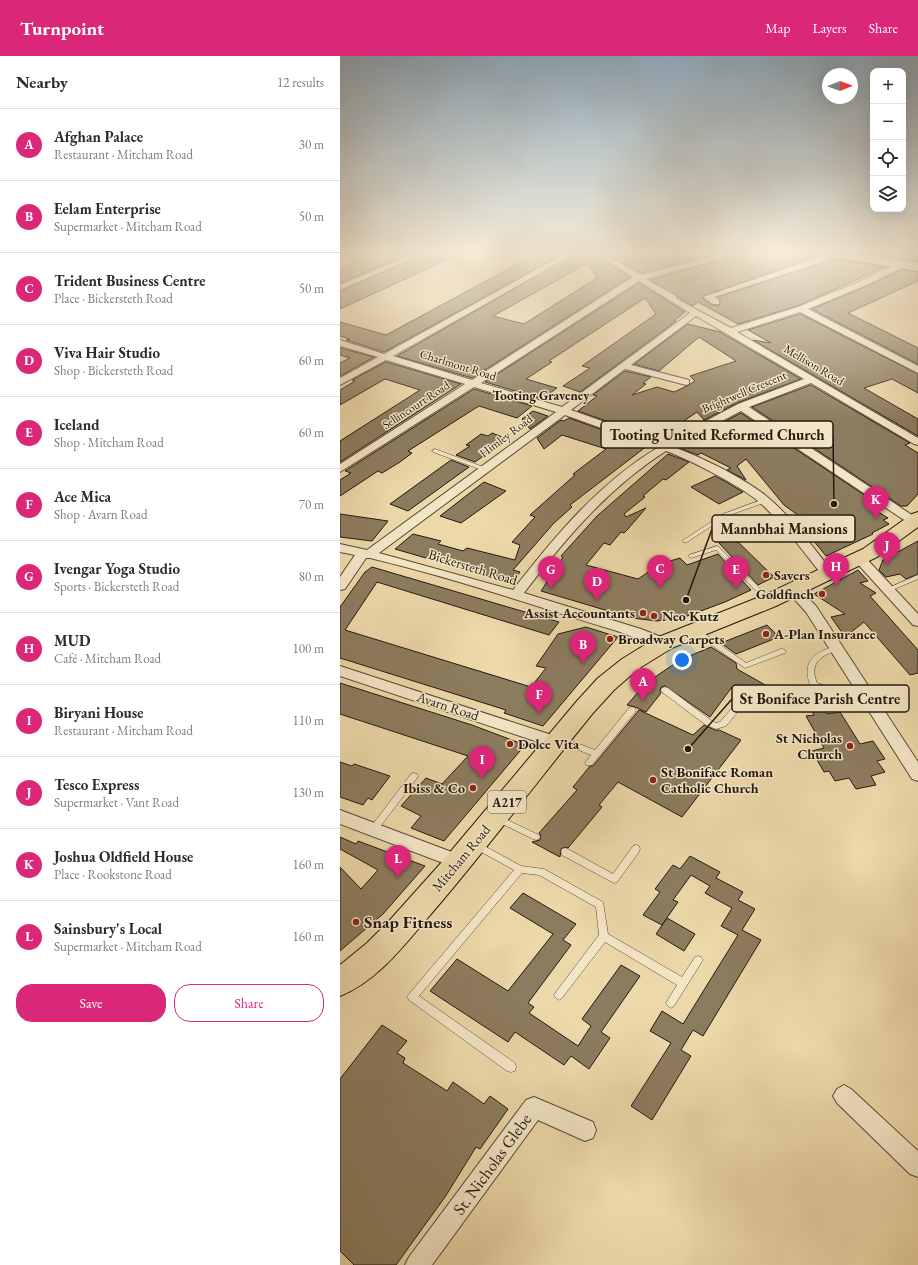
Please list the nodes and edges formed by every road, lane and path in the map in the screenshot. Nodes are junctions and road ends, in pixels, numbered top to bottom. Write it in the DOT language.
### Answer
graph roads {
  1 [pos="473,307"];
  2 [pos="592,307"];
  3 [pos="688,307"];
  4 [pos="805,307"];
  5 [pos="801,309"];
  6 [pos="698,313"];
  7 [pos="730,331"];
  8 [pos="340,343"];
  9 [pos="385,356"];
  10 [pos="624,366"];
  11 [pos="918,370"];
  12 [pos="812,379"];
  13 [pos="340,382"];
  14 [pos="686,382"];
  15 [pos="473,383"];
  16 [pos="741,406"];
  17 [pos="563,411"];
  18 [pos="918,442"];
  19 [pos="665,446"];
  20 [pos="435,451"];
  21 [pos="340,469"];
  22 [pos="484,469"];
  23 [pos="764,501"];
  24 [pos="916,520"];
  25 [pos="686,541"];
  26 [pos="340,548"];
  27 [pos="366,554"];
  28 [pos="691,556"];
  29 [pos="859,558"];
  30 [pos="827,573"];
  31 [pos="918,577"];
  32 [pos="340,586"];
  33 [pos="792,590"];
  34 [pos="888,590"];
  35 [pos="515,596"];
  36 [pos="769,600"];
  37 [pos="918,622"];
  38 [pos="695,630"];
  39 [pos="664,643"];
  40 [pos="836,648"];
  41 [pos="783,651"];
  42 [pos="630,664"];
  43 [pos="340,672"];
  44 [pos="651,680"];
  45 [pos="814,685"];
  46 [pos="665,690"];
  47 [pos="742,702"];
  48 [pos="632,710"];
  49 [pos="557,740"];
  50 [pos="596,754"];
  51 [pos="589,763"];
  52 [pos="918,775"];
  53 [pos="414,776"];
  54 [pos="340,817"];
  55 [pos="495,817"];
  56 [pos="373,830"];
  57 [pos="536,837"];
  58 [pos="636,849"];
  59 [pos="565,852"];
  60 [pos="466,853"];
  61 [pos="520,870"];
  62 [pos="604,936"];
  63 [pos="698,960"];
  64 [pos="340,982"];
  65 [pos="684,983"];
  66 [pos="559,996"];
  67 [pos="671,1003"];
  68 [pos="510,1067"];
  69 [pos="844,1096"];
  70 [pos="584,1130"];
  71 [pos="918,1166"];
  72 [pos="417,1265"];
  1 -- 9 [label="street"];
  2 -- 15 [label="street, Sellincourt Road"];
  3 -- 6 [label="street, Mellison Road"];
  4 -- 5 [label="street"];
  5 -- 7 [label="street"];
  5 -- 11 [label="street"];
  6 -- 7 [label="street, Mellison Road"];
  6 -- 10 [label="street, Himley Road"];
  7 -- 12 [label="street, Mellison Road"];
  8 -- 9 [label="street, Charlmont Road"];
  9 -- 13 [label="street"];
  9 -- 15 [label="street, Charlmont Road"];
  10 -- 14 [label="street"];
  10 -- 17 [label="street, Himley Road"];
  12 -- 16 [label="street, Brightwell Crescent"];
  12 -- 18 [label="street, Mellison Road"];
  15 -- 17 [label="street, Charlmont Road"];
  15 -- 21 [label="street, Sellincourt Road"];
  16 -- 19 [label="street, Brightwell Crescent"];
  16 -- 24 [label="street"];
  17 -- 19 [label="street, Charlmont Road"];
  17 -- 22 [label="street, Himley Road"];
  19 -- 23 [label="street, Charlmont Road"];
  19 -- 35 [label="street, Brightwell Crescent"];
  20 -- 22 [label="lane"];
  22 -- 27 [label="street, Himley Road"];
  23 -- 25 [label="lane"];
  23 -- 30 [label="street, Charlmont Road"];
  24 -- 29 [label="main road, Mitcham Road / A217"];
  26 -- 27 [label="street, Bickersteth Road"];
  27 -- 32 [label="street"];
  27 -- 35 [label="street, Bickersteth Road"];
  28 -- 36 [label="lane"];
  29 -- 30 [label="main road, Mitcham Road / A217"];
  29 -- 34 [label="street"];
  30 -- 33 [label="main road, Mitcham Road / A217"];
  31 -- 34 [label="lane"];
  33 -- 36 [label="main road, Mitcham Road / A217"];
  33 -- 40 [label="street"];
  34 -- 37 [label="street"];
  35 -- 39 [label="street, Bickersteth Road"];
  36 -- 38 [label="main road, Mitcham Road / A217"];
  38 -- 39 [label="main road, Mitcham Road / A217"];
  38 -- 41 [label="lane"];
  39 -- 42 [label="main road, Mitcham Road / A217"];
  40 -- 45 [label="lane"];
  40 -- 52 [label="street"];
  42 -- 44 [label="lane"];
  42 -- 49 [label="main road, Mitcham Road / A217"];
  43 -- 49 [label="street, Avarn Road"];
  46 -- 47 [label="lane"];
  48 -- 50 [label="lane"];
  49 -- 50 [label="lane"];
  49 -- 55 [label="main road, Mitcham Road / A217"];
  50 -- 51 [label="lane"];
  53 -- 56 [label="lane"];
  54 -- 56 [label="street"];
  55 -- 57 [label="lane"];
  55 -- 60 [label="main road, Mitcham Road / A217"];
  56 -- 60 [label="street"];
  58 -- 59 [label="lane"];
  60 -- 61 [label="lane"];
  60 -- 64 [label="main road, Mitcham Road / A217"];
  61 -- 62 [label="lane"];
  61 -- 68 [label="lane"];
  62 -- 65 [label="lane"];
  62 -- 66 [label="lane"];
  63 -- 65 [label="lane"];
  65 -- 67 [label="lane"];
  69 -- 71 [label="street"];
  70 -- 72 [label="street, St. Nicholas Glebe"];
}
